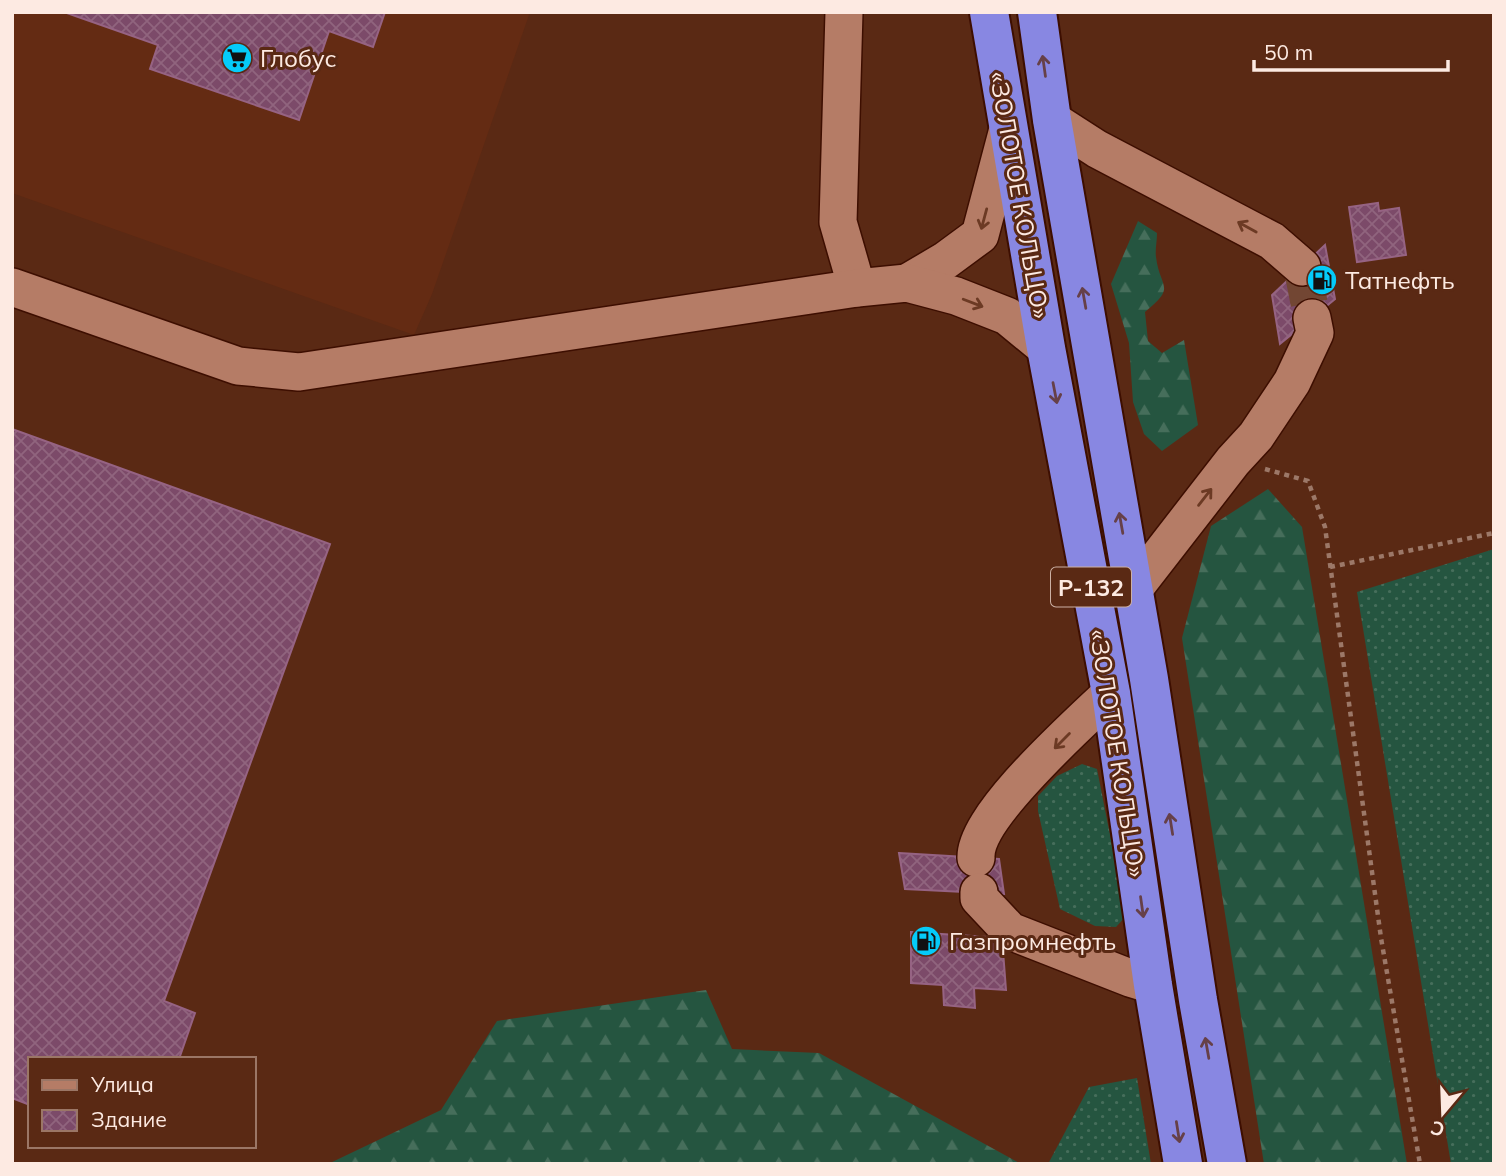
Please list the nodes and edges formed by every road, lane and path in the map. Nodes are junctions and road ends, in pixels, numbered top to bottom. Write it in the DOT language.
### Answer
graph roads {
  1 [pos="844,12"];
  2 [pos="989,12"];
  3 [pos="1037,12"];
  4 [pos="1052,120"];
  5 [pos="1008,129"];
  6 [pos="1302,267"];
  7 [pos="907,283"];
  8 [pos="12,287"];
  9 [pos="858,288"];
  10 [pos="1312,318"];
  11 [pos="1046,348"];
  12 [pos="1233,461"];
  13 [pos="1494,533"];
  14 [pos="1330,567"];
  15 [pos="1133,590"];
  16 [pos="1111,693"];
  17 [pos="1153,985"];
  18 [pos="1183,1164"];
  19 [pos="1227,1164"];
  20 [pos="1420,1164"];
  1 -- 9 [label="street"];
  2 -- 5 [label="highway, «ЗОЛОТОЕ КОЛЬЦО» / Р-132"];
  4 -- 3 [label="highway, «ЗОЛОТОЕ КОЛЬЦО» / Р-132, one-way"];
  6 -- 4 [label="street, one-way"];
  15 -- 4 [label="highway, «ЗОЛОТОЕ КОЛЬЦО» / Р-132, one-way"];
  5 -- 7 [label="street, one-way"];
  5 -- 11 [label="highway, «ЗОЛОТОЕ КОЛЬЦО» / Р-132"];
  7 -- 9 [label="street"];
  7 -- 11 [label="street, one-way"];
  8 -- 9 [label="street"];
  10 -- 12 [label="street"];
  11 -- 16 [label="highway, «ЗОЛОТОЕ КОЛЬЦО» / Р-132, one-way"];
  12 -- 14 [label="path"];
  15 -- 12 [label="street, one-way"];
  13 -- 14 [label="path"];
  14 -- 20 [label="path"];
  19 -- 15 [label="highway, «ЗОЛОТОЕ КОЛЬЦО» / Р-132, one-way"];
  16 -- 17 [label="highway, «ЗОЛОТОЕ КОЛЬЦО» / Р-132, one-way"];
  16 -- 17 [label="street, one-way"];
  17 -- 18 [label="highway, «ЗОЛОТОЕ КОЛЬЦО» / Р-132, one-way"];
}
